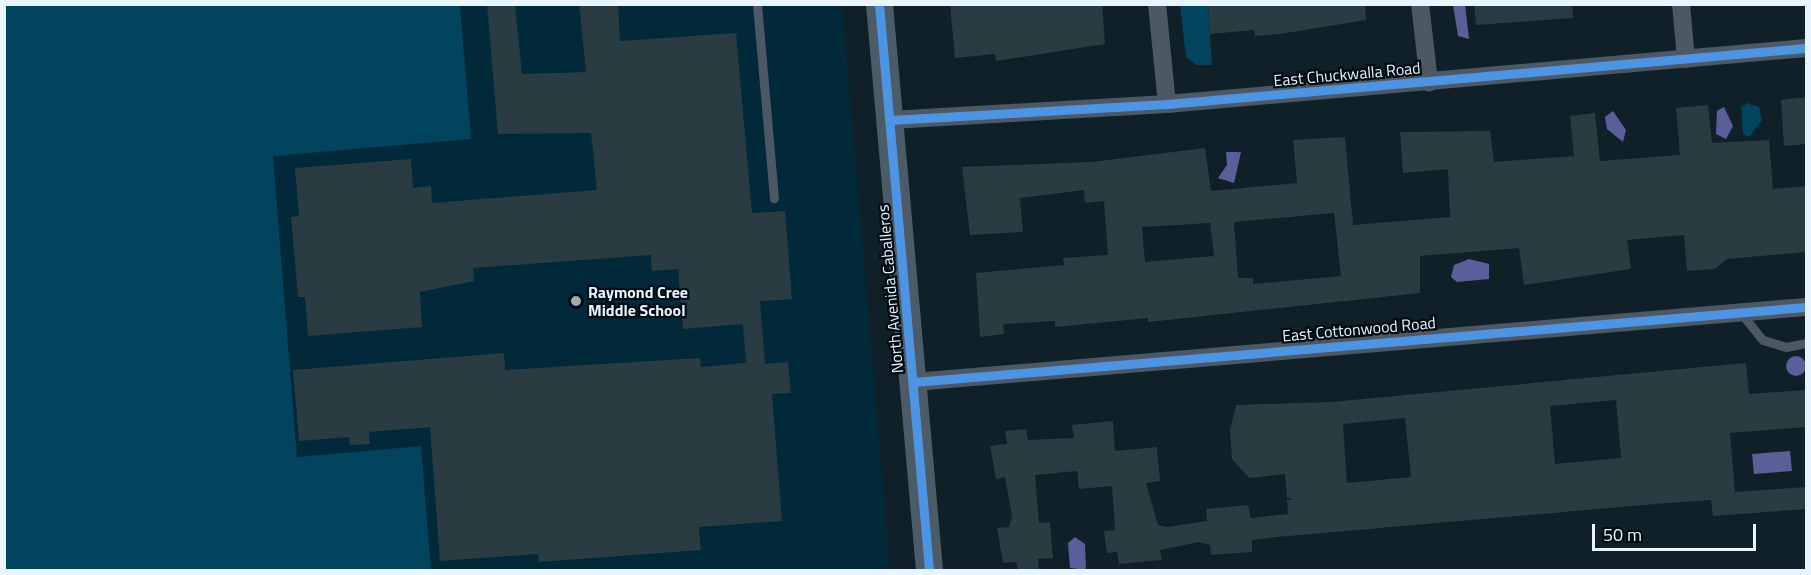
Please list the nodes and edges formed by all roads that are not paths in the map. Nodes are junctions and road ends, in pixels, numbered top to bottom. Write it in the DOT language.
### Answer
graph roads {
  1 [pos="757,4"];
  2 [pos="879,4"];
  3 [pos="1157,4"];
  4 [pos="1419,4"];
  5 [pos="1681,4"];
  6 [pos="1806,48"];
  7 [pos="1686,59"];
  8 [pos="1429,82"];
  9 [pos="1167,104"];
  10 [pos="890,120"];
  11 [pos="774,198"];
  12 [pos="1806,307"];
  13 [pos="1740,312"];
  14 [pos="1806,344"];
  15 [pos="914,382"];
  16 [pos="929,570"];
  1 -- 11 [label="lane"];
  2 -- 10 [label="street, North Avenida Caballeros"];
  3 -- 9 [label="street"];
  4 -- 8 [label="street"];
  5 -- 7 [label="street"];
  6 -- 7 [label="street, East Chuckwalla Road"];
  7 -- 8 [label="street, East Chuckwalla Road"];
  8 -- 9 [label="street, East Chuckwalla Road"];
  9 -- 10 [label="street, East Chuckwalla Road"];
  10 -- 15 [label="street, North Avenida Caballeros"];
  12 -- 13 [label="street, East Cottonwood Road"];
  13 -- 14 [label="lane"];
  13 -- 15 [label="street, East Cottonwood Road"];
  15 -- 16 [label="street, North Avenida Caballeros"];
}
